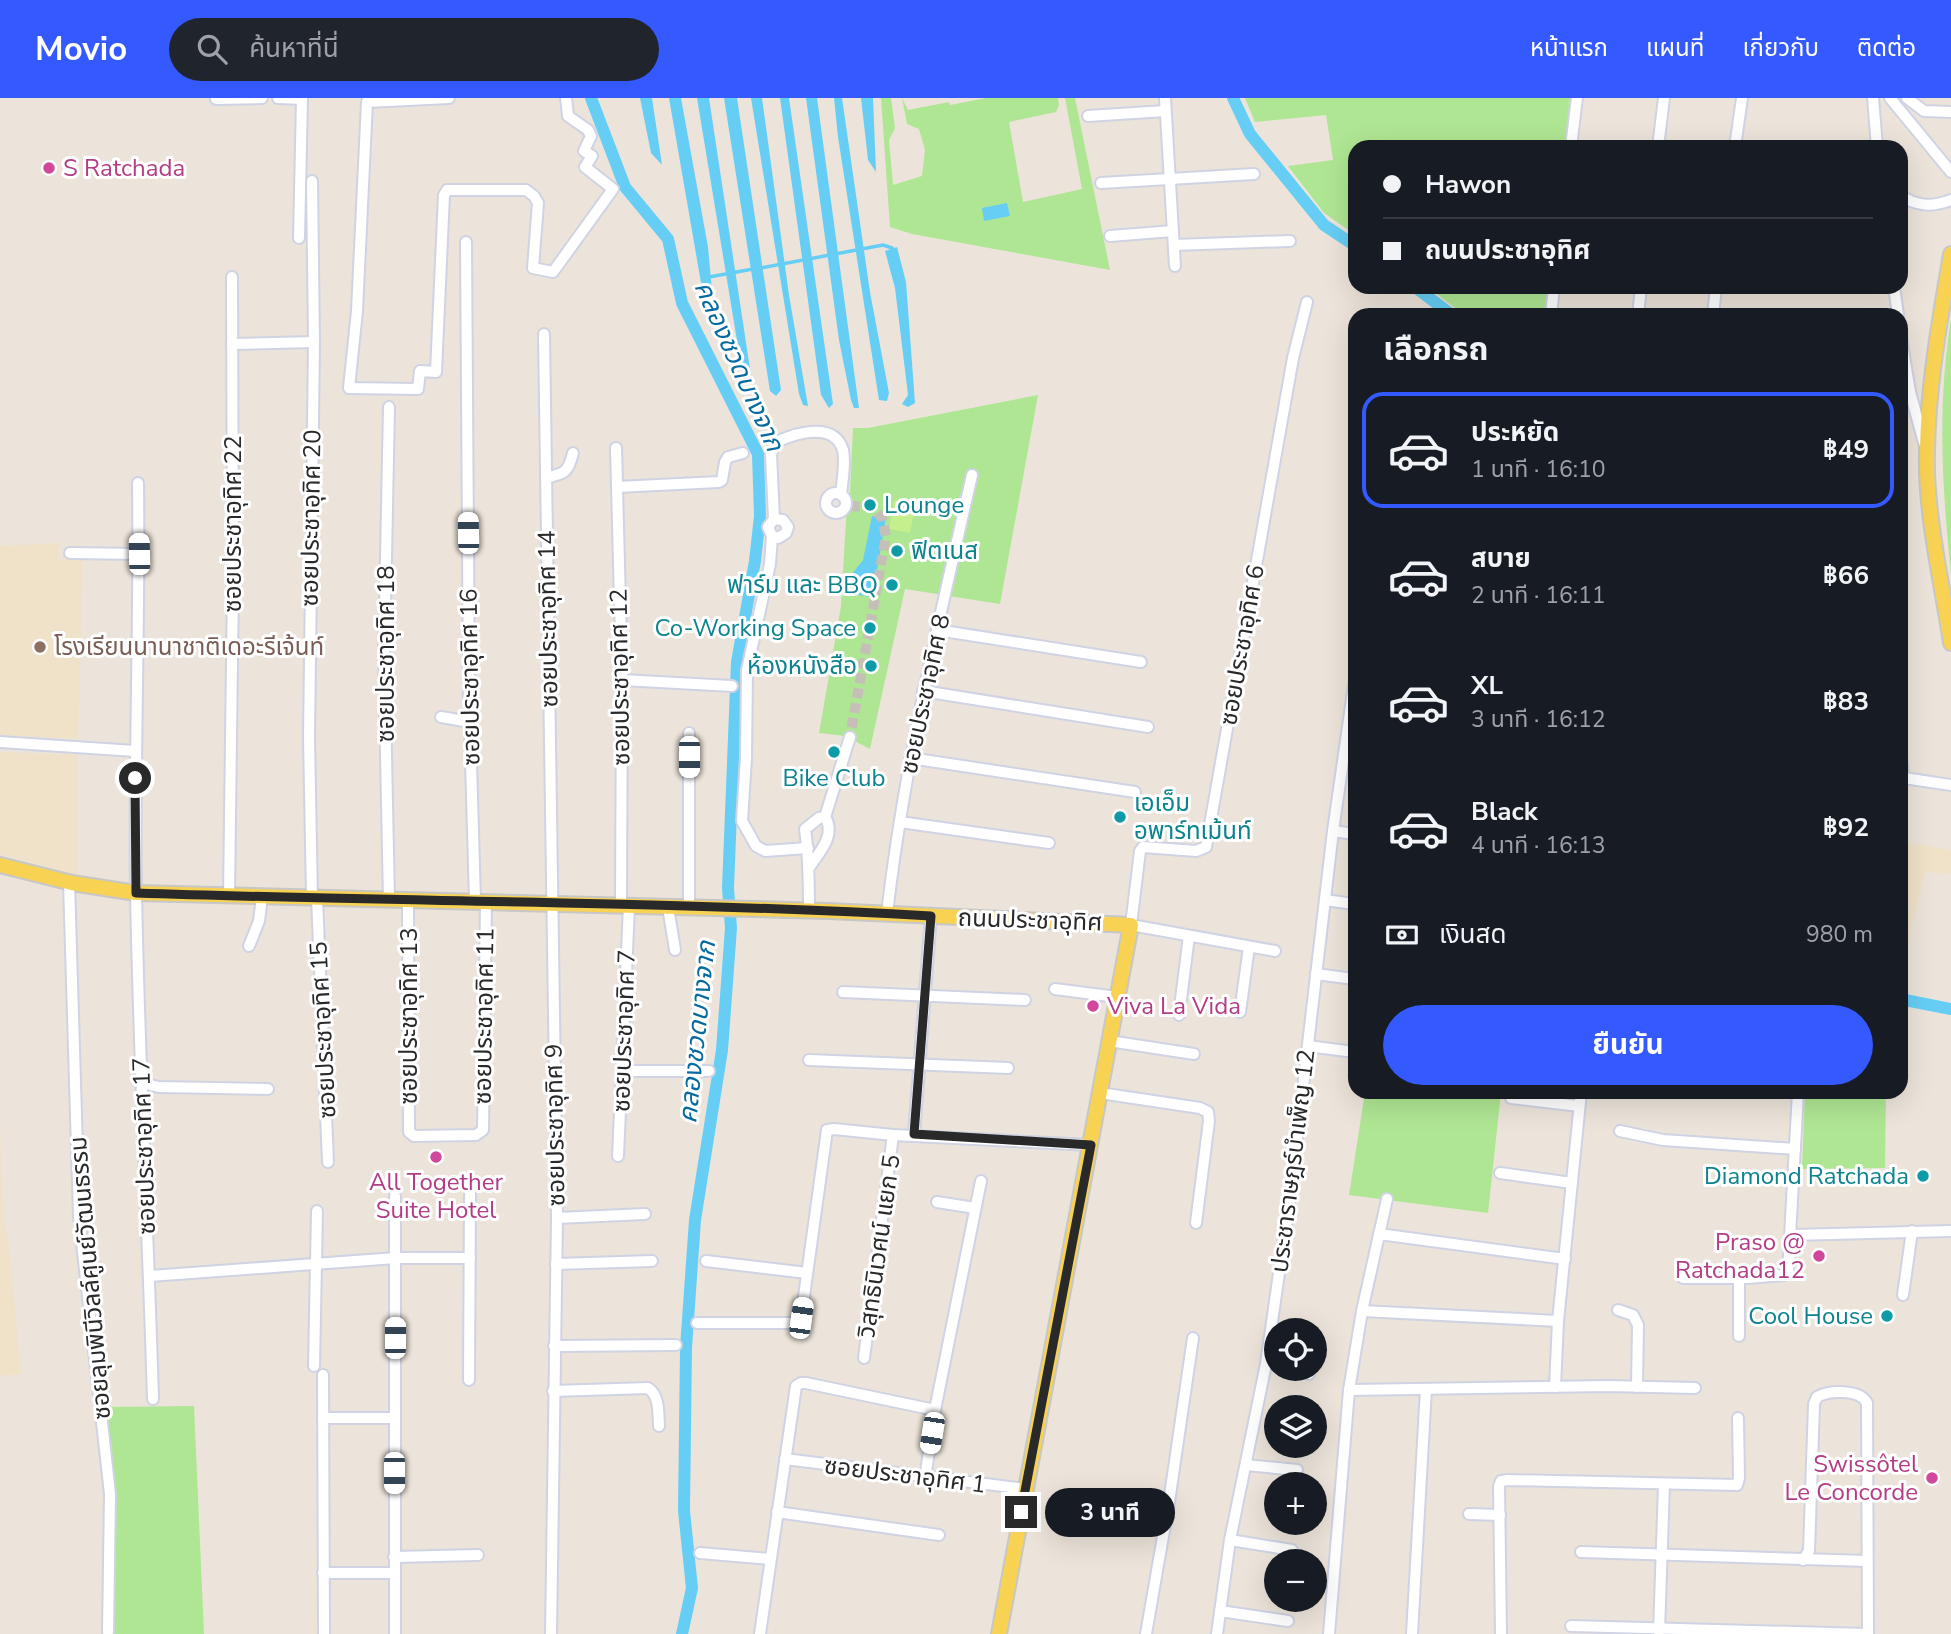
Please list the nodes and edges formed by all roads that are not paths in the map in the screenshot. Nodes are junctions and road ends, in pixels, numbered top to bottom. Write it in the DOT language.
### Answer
graph roads {
  1 [pos="262,98"];
  2 [pos="278,98"];
  3 [pos="449,98"];
  4 [pos="566,98"];
  5 [pos="1165,98"];
  6 [pos="1577,98"];
  7 [pos="1664,98"];
  8 [pos="1742,98"];
  9 [pos="1873,98"];
  10 [pos="1890,98"];
  11 [pos="1907,98"];
  12 [pos="216,99"];
  13 [pos="1899,104"];
  14 [pos="1165,111"];
  15 [pos="1951,112"];
  16 [pos="1087,116"];
  17 [pos="1573,140"];
  18 [pos="1659,140"];
  19 [pos="1736,140"];
  20 [pos="1876,140"];
  21 [pos="1951,172"];
  22 [pos="1254,174"];
  23 [pos="1170,179"];
  24 [pos="312,181"];
  25 [pos="1101,183"];
  26 [pos="1951,200"];
  27 [pos="1908,201"];
  28 [pos="1173,231"];
  29 [pos="1110,236"];
  30 [pos="299,238"];
  31 [pos="1290,241"];
  32 [pos="466,242"];
  33 [pos="1174,245"];
  34 [pos="1951,254"];
  35 [pos="1175,266"];
  36 [pos="232,277"];
  37 [pos="1307,302"];
  38 [pos="544,334"];
  39 [pos="314,342"];
  40 [pos="232,344"];
  41 [pos="1908,380"];
  42 [pos="389,407"];
  43 [pos="616,448"];
  44 [pos="573,453"];
  45 [pos="743,453"];
  46 [pos="1927,453"];
  47 [pos="972,475"];
  48 [pos="546,478"];
  49 [pos="138,483"];
  50 [pos="617,488"];
  51 [pos="846,502"];
  52 [pos="774,519"];
  53 [pos="772,536"];
  54 [pos="70,553"];
  55 [pos="139,554"];
  56 [pos="937,630"];
  57 [pos="1951,643"];
  58 [pos="1141,662"];
  59 [pos="622,680"];
  60 [pos="732,686"];
  61 [pos="923,691"];
  62 [pos="441,717"];
  63 [pos="470,722"];
  64 [pos="1148,727"];
  65 [pos="689,733"];
  66 [pos="850,737"];
  67 [pos="0,742"];
  68 [pos="135,751"];
  69 [pos="1348,753"];
  70 [pos="910,758"];
  71 [pos="1908,779"];
  72 [pos="1951,785"];
  73 [pos="1135,792"];
  74 [pos="825,817"];
  75 [pos="900,822"];
  76 [pos="1333,831"];
  77 [pos="1348,833"];
  78 [pos="1049,843"];
  79 [pos="808,848"];
  80 [pos="0,865"];
  81 [pos="808,869"];
  82 [pos="69,882"];
  83 [pos="136,893"];
  84 [pos="229,897"];
  85 [pos="262,897"];
  86 [pos="314,898"];
  87 [pos="1325,900"];
  88 [pos="388,901"];
  89 [pos="408,901"];
  90 [pos="480,901"];
  91 [pos="1348,903"];
  92 [pos="552,904"];
  93 [pos="625,906"];
  94 [pos="668,907"];
  95 [pos="690,907"];
  96 [pos="809,911"];
  97 [pos="887,914"];
  98 [pos="931,916"];
  99 [pos="1131,925"];
  100 [pos="1189,936"];
  101 [pos="250,946"];
  102 [pos="1249,947"];
  103 [pos="674,950"];
  104 [pos="1275,951"];
  105 [pos="1316,974"];
  106 [pos="1348,978"];
  107 [pos="1055,989"];
  108 [pos="843,992"];
  109 [pos="924,995"];
  110 [pos="1117,997"];
  111 [pos="1025,1000"];
  112 [pos="1240,1012"];
  113 [pos="1179,1015"];
  114 [pos="1109,1041"];
  115 [pos="1308,1046"];
  116 [pos="1348,1051"];
  117 [pos="1194,1054"];
  118 [pos="809,1060"];
  119 [pos="918,1066"];
  120 [pos="1008,1068"];
  121 [pos="623,1071"];
  122 [pos="709,1071"];
  123 [pos="142,1083"];
  124 [pos="268,1089"];
  125 [pos="1100,1093"];
  126 [pos="1520,1099"];
  127 [pos="1580,1099"];
  128 [pos="1798,1099"];
  129 [pos="1579,1106"];
  130 [pos="483,1130"];
  131 [pos="1620,1131"];
  132 [pos="914,1134"];
  133 [pos="893,1135"];
  134 [pos="1091,1145"];
  135 [pos="1794,1149"];
  136 [pos="618,1156"];
  137 [pos="328,1162"];
  138 [pos="1500,1172"];
  139 [pos="981,1181"];
  140 [pos="1572,1183"];
  141 [pos="470,1194"];
  142 [pos="395,1196"];
  143 [pos="1387,1199"];
  144 [pos="937,1202"];
  145 [pos="975,1208"];
  146 [pos="317,1211"];
  147 [pos="645,1214"];
  148 [pos="556,1218"];
  149 [pos="1196,1223"];
  150 [pos="1912,1231"];
  151 [pos="1951,1231"];
  152 [pos="1379,1234"];
  153 [pos="1792,1236"];
  154 [pos="396,1258"];
  155 [pos="470,1258"];
  156 [pos="1565,1259"];
  157 [pos="652,1261"];
  158 [pos="706,1261"];
  159 [pos="314,1263"];
  160 [pos="556,1264"];
  161 [pos="807,1273"];
  162 [pos="150,1276"];
  163 [pos="1683,1278"];
  164 [pos="1739,1278"];
  165 [pos="1903,1295"];
  166 [pos="1618,1310"];
  167 [pos="1362,1311"];
  168 [pos="1276,1318"];
  169 [pos="1558,1321"];
  170 [pos="697,1323"];
  171 [pos="1739,1336"];
  172 [pos="1193,1338"];
  173 [pos="676,1345"];
  174 [pos="554,1346"];
  175 [pos="864,1358"];
  176 [pos="314,1366"];
  177 [pos="323,1375"];
  178 [pos="469,1380"];
  179 [pos="1267,1381"];
  180 [pos="1555,1387"];
  181 [pos="1637,1387"];
  182 [pos="1695,1388"];
  183 [pos="1426,1389"];
  184 [pos="1349,1390"];
  185 [pos="553,1391"];
  186 [pos="153,1399"];
  187 [pos="935,1410"];
  188 [pos="323,1418"];
  189 [pos="394,1418"];
  190 [pos="1738,1418"];
  191 [pos="659,1426"];
  192 [pos="785,1459"];
  193 [pos="1246,1465"];
  194 [pos="1297,1470"];
  195 [pos="925,1479"];
  196 [pos="1664,1485"];
  197 [pos="1026,1489"];
  198 [pos="777,1512"];
  199 [pos="1469,1514"];
  200 [pos="1500,1514"];
  201 [pos="939,1535"];
  202 [pos="1230,1540"];
  203 [pos="1286,1549"];
  204 [pos="1581,1552"];
  205 [pos="700,1553"];
  206 [pos="1662,1554"];
  207 [pos="478,1555"];
  208 [pos="394,1557"];
  209 [pos="770,1559"];
  210 [pos="1804,1560"];
  211 [pos="1867,1561"];
  212 [pos="323,1573"];
  213 [pos="394,1573"];
  214 [pos="1220,1611"];
  215 [pos="1289,1621"];
  216 [pos="1571,1626"];
  217 [pos="1659,1631"];
  218 [pos="108,1632"];
  219 [pos="324,1634"];
  220 [pos="395,1634"];
  221 [pos="551,1634"];
  222 [pos="760,1634"];
  223 [pos="999,1634"];
  224 [pos="1146,1634"];
  225 [pos="1217,1634"];
  226 [pos="1329,1634"];
  227 [pos="1412,1634"];
  228 [pos="1501,1634"];
  229 [pos="1868,1634"];
  1 -- 12 [label="street"];
  2 -- 30 [label="street"];
  3 -- 4 [label="street"];
  5 -- 14 [label="street"];
  6 -- 17 [label="street"];
  7 -- 18 [label="street"];
  8 -- 19 [label="street"];
  9 -- 20 [label="street"];
  10 -- 13 [label="street"];
  11 -- 15 [label="street"];
  13 -- 21 [label="street"];
  14 -- 16 [label="street"];
  14 -- 23 [label="street"];
  22 -- 23 [label="street"];
  23 -- 25 [label="street"];
  23 -- 28 [label="street"];
  24 -- 39 [label="street, ซอยประชาอุทิศ 20"];
  26 -- 27 [label="street"];
  28 -- 29 [label="street"];
  28 -- 33 [label="street"];
  31 -- 33 [label="street"];
  32 -- 63 [label="street, ซอยประชาอุทิศ 16"];
  33 -- 35 [label="street"];
  34 -- 46 [label="main road"];
  36 -- 40 [label="street, ซอยประชาอุทิศ 22"];
  37 -- 99 [label="street, ซอยประชาอุทิศ 6"];
  38 -- 48 [label="street, ซอยประชาอุทิศ 14"];
  39 -- 40 [label="street"];
  39 -- 86 [label="street, ซอยประชาอุทิศ 20"];
  40 -- 84 [label="street, ซอยประชาอุทิศ 22"];
  41 -- 46 [label="street"];
  42 -- 88 [label="street, ซอยประชาอุทิศ 18"];
  43 -- 50 [label="street, ซอยประชาอุทิศ 12"];
  44 -- 48 [label="street"];
  45 -- 50 [label="street"];
  46 -- 57 [label="main road"];
  47 -- 56 [label="street, ซอยประชาอุทิศ 8"];
  48 -- 92 [label="street, ซอยประชาอุทิศ 14"];
  49 -- 55 [label="street, ซอยประชาอุทิศ 17"];
  50 -- 59 [label="street, ซอยประชาอุทิศ 12"];
  51 -- 52 [label="street"];
  52 -- 53 [label="street"];
  52 -- 53 [label="street"];
  53 -- 79 [label="street"];
  54 -- 55 [label="street"];
  55 -- 68 [label="street, ซอยประชาอุทิศ 17"];
  56 -- 58 [label="street"];
  56 -- 61 [label="street, ซอยประชาอุทิศ 8"];
  59 -- 60 [label="street"];
  59 -- 93 [label="street, ซอยประชาอุทิศ 12"];
  61 -- 64 [label="street"];
  61 -- 70 [label="street, ซอยประชาอุทิศ 8"];
  62 -- 63 [label="street"];
  63 -- 90 [label="street, ซอยประชาอุทิศ 16"];
  65 -- 95 [label="street"];
  66 -- 74 [label="street"];
  67 -- 68 [label="street"];
  68 -- 83 [label="street, ซอยประชาอุทิศ 17"];
  69 -- 76 [label="street, ประชาราษฎร์บำเพ็ญ 12"];
  70 -- 73 [label="street"];
  70 -- 75 [label="street, ซอยประชาอุทิศ 8"];
  71 -- 72 [label="street"];
  74 -- 79 [label="street"];
  74 -- 81 [label="street"];
  75 -- 78 [label="street"];
  75 -- 97 [label="street, ซอยประชาอุทิศ 8"];
  76 -- 77 [label="street"];
  76 -- 87 [label="street, ประชาราษฎร์บำเพ็ญ 12"];
  79 -- 81 [label="street"];
  80 -- 82 [label="main road, ถนนประชาอุทิศ"];
  81 -- 96 [label="street"];
  82 -- 83 [label="main road, ถนนประชาอุทิศ"];
  82 -- 218 [label="street, ซอยลุมพินีวิลล์ศูนย์วัฒนธรรม"];
  83 -- 84 [label="main road, ถนนประชาอุทิศ"];
  83 -- 123 [label="street, ซอยประชาอุทิศ 17"];
  84 -- 85 [label="main road, ถนนประชาอุทิศ"];
  85 -- 86 [label="main road, ถนนประชาอุทิศ"];
  85 -- 101 [label="street"];
  86 -- 88 [label="main road, ถนนประชาอุทิศ"];
  86 -- 137 [label="street, ซอยประชาอุทิศ 15"];
  87 -- 91 [label="street"];
  87 -- 105 [label="street, ประชาราษฎร์บำเพ็ญ 12"];
  88 -- 89 [label="main road, ถนนประชาอุทิศ"];
  89 -- 90 [label="main road, ถนนประชาอุทิศ"];
  89 -- 130 [label="street, ซอยประชาอุทิศ 13"];
  90 -- 92 [label="main road, ถนนประชาอุทิศ"];
  90 -- 130 [label="street, ซอยประชาอุทิศ 11"];
  92 -- 93 [label="main road, ถนนประชาอุทิศ"];
  92 -- 148 [label="street, ซอยประชาอุทิศ 9"];
  93 -- 94 [label="main road, ถนนประชาอุทิศ"];
  93 -- 121 [label="street, ซอยประชาอุทิศ 7"];
  94 -- 95 [label="main road, ถนนประชาอุทิศ"];
  94 -- 103 [label="street"];
  95 -- 96 [label="main road, ถนนประชาอุทิศ"];
  96 -- 97 [label="main road, ถนนประชาอุทิศ"];
  97 -- 98 [label="main road, ถนนประชาอุทิศ"];
  98 -- 99 [label="main road, ถนนประชาอุทิศ"];
  98 -- 109 [label="street"];
  99 -- 100 [label="street"];
  99 -- 110 [label="main road, ถนนประชาอุทิศ"];
  100 -- 102 [label="street"];
  100 -- 113 [label="street"];
  102 -- 104 [label="street"];
  102 -- 112 [label="street"];
  105 -- 106 [label="street"];
  105 -- 115 [label="street, ประชาราษฎร์บำเพ็ญ 12"];
  107 -- 110 [label="street"];
  108 -- 109 [label="street"];
  109 -- 111 [label="street"];
  109 -- 119 [label="street"];
  110 -- 114 [label="main road, ถนนประชาอุทิศ"];
  114 -- 117 [label="street"];
  114 -- 125 [label="main road, ถนนประชาอุทิศ"];
  115 -- 116 [label="street"];
  115 -- 168 [label="street, ประชาราษฎร์บำเพ็ญ 12"];
  118 -- 119 [label="street"];
  119 -- 120 [label="street"];
  119 -- 132 [label="street"];
  121 -- 122 [label="street"];
  121 -- 136 [label="street, ซอยประชาอุทิศ 7"];
  123 -- 124 [label="street"];
  123 -- 162 [label="street, ซอยประชาอุทิศ 17"];
  125 -- 134 [label="main road, ถนนประชาอุทิศ"];
  125 -- 149 [label="street"];
  126 -- 129 [label="street"];
  127 -- 129 [label="street"];
  128 -- 135 [label="street"];
  129 -- 140 [label="street"];
  131 -- 135 [label="street"];
  132 -- 133 [label="street"];
  132 -- 134 [label="street"];
  133 -- 161 [label="street"];
  133 -- 175 [label="street, วิสุทธินิเวศน์ แยก 5"];
  134 -- 197 [label="main road, ถนนประชาอุทิศ"];
  135 -- 153 [label="street"];
  138 -- 140 [label="street"];
  139 -- 145 [label="street"];
  140 -- 156 [label="street"];
  141 -- 155 [label="street"];
  142 -- 154 [label="street"];
  143 -- 152 [label="street"];
  144 -- 145 [label="street"];
  145 -- 187 [label="street"];
  146 -- 159 [label="street"];
  147 -- 148 [label="street"];
  148 -- 160 [label="street, ซอยประชาอุทิศ 9"];
  150 -- 151 [label="street"];
  150 -- 153 [label="street"];
  150 -- 165 [label="street"];
  152 -- 156 [label="street"];
  152 -- 167 [label="street"];
  153 -- 164 [label="street"];
  154 -- 155 [label="street"];
  154 -- 159 [label="street"];
  154 -- 189 [label="street"];
  155 -- 178 [label="street"];
  156 -- 169 [label="street"];
  157 -- 160 [label="street"];
  158 -- 161 [label="street"];
  159 -- 162 [label="street"];
  159 -- 176 [label="street"];
  160 -- 174 [label="street, ซอยประชาอุทิศ 9"];
  161 -- 170 [label="street"];
  162 -- 186 [label="street, ซอยประชาอุทิศ 17"];
  163 -- 164 [label="street"];
  164 -- 171 [label="street"];
  166 -- 181 [label="street"];
  167 -- 169 [label="street"];
  167 -- 184 [label="street"];
  169 -- 180 [label="street"];
  172 -- 224 [label="street"];
  173 -- 174 [label="street"];
  174 -- 185 [label="street, ซอยประชาอุทิศ 9"];
  177 -- 188 [label="street"];
  179 -- 193 [label="street, ประชาราษฎร์บำเพ็ญ 12"];
  180 -- 181 [label="street"];
  180 -- 183 [label="street"];
  181 -- 182 [label="street"];
  183 -- 184 [label="street"];
  183 -- 227 [label="street"];
  184 -- 226 [label="street"];
  185 -- 191 [label="street"];
  185 -- 221 [label="street, ซอยประชาอุทิศ 9"];
  187 -- 192 [label="street"];
  187 -- 195 [label="street"];
  188 -- 189 [label="street"];
  188 -- 212 [label="street"];
  189 -- 208 [label="street"];
  190 -- 196 [label="street"];
  192 -- 195 [label="street, ซอยประชาอุทิศ 1"];
  192 -- 198 [label="street"];
  193 -- 194 [label="street"];
  193 -- 202 [label="street, ประชาราษฎร์บำเพ็ญ 12"];
  195 -- 197 [label="street, ซอยประชาอุทิศ 1"];
  196 -- 200 [label="street"];
  196 -- 206 [label="street"];
  197 -- 223 [label="main road, ถนนประชาอุทิศ"];
  198 -- 201 [label="street"];
  198 -- 209 [label="street"];
  199 -- 200 [label="street"];
  200 -- 228 [label="street"];
  202 -- 203 [label="street"];
  202 -- 214 [label="street, ประชาราษฎร์บำเพ็ญ 12"];
  204 -- 206 [label="street"];
  205 -- 209 [label="street"];
  206 -- 210 [label="street"];
  206 -- 217 [label="street"];
  207 -- 208 [label="street"];
  208 -- 213 [label="street"];
  209 -- 222 [label="street"];
  210 -- 211 [label="street"];
  210 -- 211 [label="street"];
  211 -- 229 [label="street"];
  212 -- 213 [label="street"];
  212 -- 219 [label="street"];
  213 -- 220 [label="street"];
  214 -- 215 [label="street"];
  214 -- 225 [label="street, ประชาราษฎร์บำเพ็ญ 12"];
  216 -- 217 [label="street"];
  217 -- 229 [label="street"];
}
